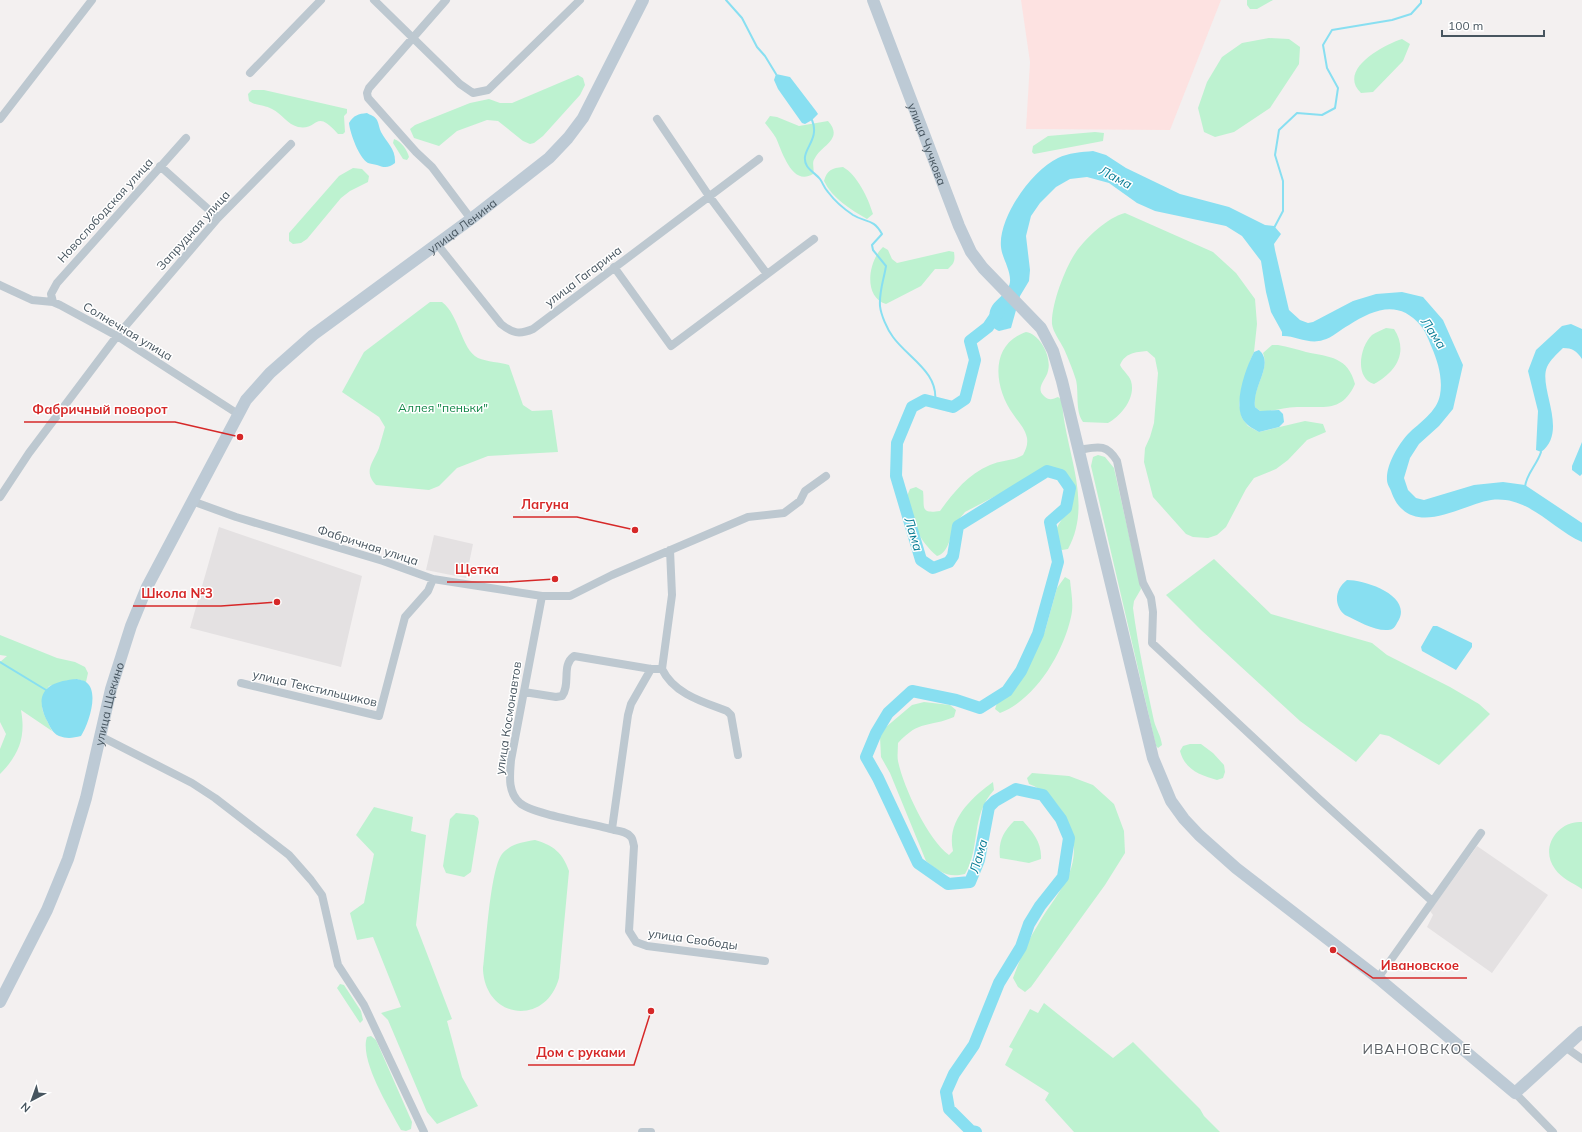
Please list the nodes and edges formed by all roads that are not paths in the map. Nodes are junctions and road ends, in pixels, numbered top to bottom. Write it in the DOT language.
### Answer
graph roads {
  1 [pos="92,0"];
  2 [pos="321,0"];
  3 [pos="374,0"];
  4 [pos="446,0"];
  5 [pos="580,0"];
  6 [pos="643,0"];
  7 [pos="873,0"];
  8 [pos="412,37"];
  9 [pos="250,73"];
  10 [pos="0,119"];
  11 [pos="657,119"];
  12 [pos="186,138"];
  13 [pos="291,144"];
  14 [pos="759,159"];
  15 [pos="160,166"];
  16 [pos="710,196"];
  17 [pos="218,218"];
  18 [pos="471,219"];
  19 [pos="814,239"];
  20 [pos="437,244"];
  21 [pos="614,267"];
  22 [pos="767,274"];
  23 [pos="0,285"];
  24 [pos="53,302"];
  25 [pos="117,336"];
  26 [pos="238,414"];
  27 [pos="1079,450"];
  28 [pos="826,476"];
  29 [pos="0,498"];
  30 [pos="192,501"];
  31 [pos="670,550"];
  32 [pos="433,579"];
  33 [pos="542,596"];
  34 [pos="651,669"];
  35 [pos="662,669"];
  36 [pos="241,683"];
  37 [pos="524,692"];
  38 [pos="100,736"];
  39 [pos="738,755"];
  40 [pos="612,829"];
  41 [pos="626,833"];
  42 [pos="1481,833"];
  43 [pos="1432,901"];
  44 [pos="765,961"];
  45 [pos="1378,978"];
  46 [pos="0,1002"];
  47 [pos="1582,1032"];
  48 [pos="1566,1047"];
  49 [pos="1582,1059"];
  50 [pos="1515,1093"];
  51 [pos="424,1132"];
  52 [pos="642,1132"];
  53 [pos="651,1132"];
  54 [pos="1553,1132"];
  1 -- 10 [label="street"];
  2 -- 9 [label="street"];
  3 -- 8 [label="street"];
  4 -- 8 [label="street"];
  5 -- 8 [label="street"];
  6 -- 18 [label="street, улица Ленина"];
  7 -- 27 [label="street, улица Чучкова"];
  8 -- 18 [label="street"];
  11 -- 16 [label="street"];
  12 -- 15 [label="street, Новослободская улица"];
  13 -- 17 [label="street, Запрудная улица"];
  14 -- 16 [label="street, улица Гагарина"];
  15 -- 17 [label="street"];
  15 -- 24 [label="street, Новослободская улица"];
  16 -- 21 [label="street, улица Гагарина"];
  16 -- 22 [label="street"];
  17 -- 25 [label="street, Запрудная улица"];
  18 -- 20 [label="street, улица Ленина"];
  19 -- 22 [label="street"];
  20 -- 21 [label="street, улица Гагарина"];
  20 -- 26 [label="street, улица Ленина"];
  21 -- 22 [label="street"];
  23 -- 24 [label="street, Солнечная улица"];
  24 -- 25 [label="street, Солнечная улица"];
  25 -- 26 [label="street, Солнечная улица"];
  25 -- 29 [label="street, Запрудная улица"];
  26 -- 30 [label="street, улица Щекино"];
  27 -- 43 [label="street"];
  27 -- 45 [label="street, улица Чучкова"];
  28 -- 31 [label="street, Фабричная улица"];
  30 -- 32 [label="street, Фабричная улица"];
  30 -- 38 [label="street, улица Щекино"];
  31 -- 33 [label="street, Фабричная улица"];
  31 -- 35 [label="street"];
  32 -- 33 [label="street, Фабричная улица"];
  32 -- 36 [label="street, улица Текстильщиков"];
  33 -- 37 [label="street, улица Космонавтов"];
  34 -- 35 [label="street"];
  34 -- 37 [label="street"];
  34 -- 40 [label="street"];
  35 -- 39 [label="street"];
  37 -- 40 [label="street, улица Космонавтов"];
  38 -- 46 [label="street, улица Щекино"];
  38 -- 51 [label="street"];
  40 -- 41 [label="street, улица Космонавтов"];
  41 -- 44 [label="street, улица Свободы"];
  42 -- 43 [label="street"];
  43 -- 45 [label="street"];
  45 -- 50 [label="street, улица Чучкова"];
  47 -- 48 [label="street"];
  48 -- 49 [label="street"];
  48 -- 50 [label="street"];
  50 -- 54 [label="street"];
  52 -- 53 [label="street"];
}
